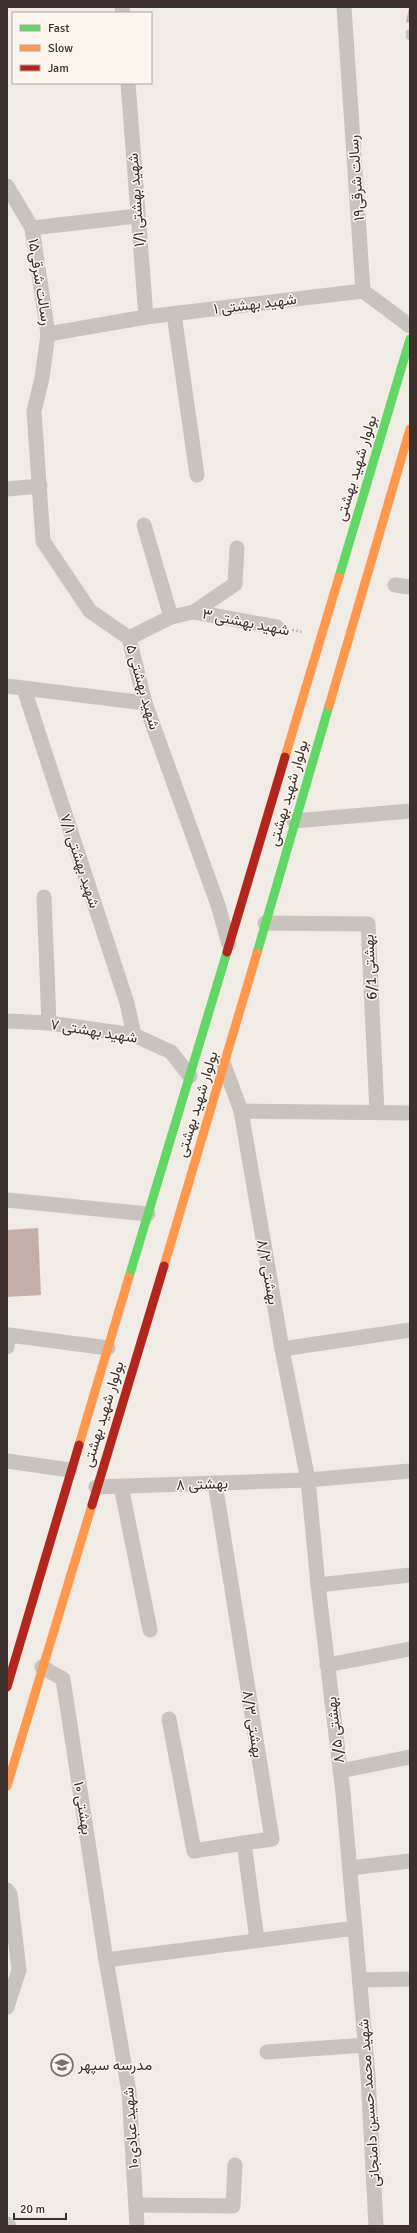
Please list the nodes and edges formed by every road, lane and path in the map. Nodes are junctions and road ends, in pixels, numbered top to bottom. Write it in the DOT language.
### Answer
graph roads {
  1 [pos="344,7"];
  2 [pos="128,84"];
  3 [pos="7,186"];
  4 [pos="137,216"];
  5 [pos="32,228"];
  6 [pos="363,292"];
  7 [pos="174,314"];
  8 [pos="146,317"];
  9 [pos="410,326"];
  10 [pos="48,334"];
  11 [pos="410,339"];
  12 [pos="384,426"];
  13 [pos="404,432"];
  14 [pos="197,475"];
  15 [pos="40,486"];
  16 [pos="7,489"];
  17 [pos="144,525"];
  18 [pos="237,548"];
  19 [pos="194,612"];
  20 [pos="171,617"];
  21 [pos="277,627"];
  22 [pos="321,636"];
  23 [pos="129,638"];
  24 [pos="7,686"];
  25 [pos="24,689"];
  26 [pos="145,703"];
  27 [pos="410,811"];
  28 [pos="294,821"];
  29 [pos="44,897"];
  30 [pos="265,923"];
  31 [pos="229,945"];
  32 [pos="7,1021"];
  33 [pos="49,1023"];
  34 [pos="134,1035"];
  35 [pos="224,1065"];
  36 [pos="190,1076"];
  37 [pos="241,1111"];
  38 [pos="377,1112"];
  39 [pos="410,1113"];
  40 [pos="7,1200"];
  41 [pos="148,1214"];
  42 [pos="410,1330"];
  43 [pos="7,1347"];
  44 [pos="108,1348"];
  45 [pos="282,1349"];
  46 [pos="7,1461"];
  47 [pos="70,1470"];
  48 [pos="410,1471"];
  49 [pos="308,1480"];
  50 [pos="215,1483"];
  51 [pos="121,1486"];
  52 [pos="96,1487"];
  53 [pos="410,1576"];
  54 [pos="318,1585"];
  55 [pos="150,1630"];
  56 [pos="410,1650"];
  57 [pos="328,1665"];
  58 [pos="42,1667"];
  59 [pos="7,1687"];
  60 [pos="169,1719"];
  61 [pos="410,1757"];
  62 [pos="340,1771"];
  63 [pos="7,1786"];
  64 [pos="244,1842"];
  65 [pos="410,1862"];
  66 [pos="350,1868"];
  67 [pos="7,1890"];
  68 [pos="355,1928"];
  69 [pos="257,1940"];
  70 [pos="106,1960"];
  71 [pos="410,1979"];
  72 [pos="360,1980"];
  73 [pos="7,2007"];
  74 [pos="366,2045"];
  75 [pos="267,2052"];
  76 [pos="235,2165"];
  77 [pos="137,2204"];
  78 [pos="137,2226"];
  79 [pos="376,2226"];
  1 -- 6 [label="street, رسالت شرقی۱۹"];
  2 -- 4 [label="street, شهید بهشتی ۱/۱"];
  3 -- 5 [label="street, رسالت شرقی۱۵"];
  4 -- 5 [label="street"];
  4 -- 8 [label="street, شهید بهشتی ۱/۱"];
  5 -- 10 [label="street, رسالت شرقی۱۵"];
  6 -- 7 [label="street, شهید بهشتی ۱"];
  6 -- 9 [label="street"];
  7 -- 8 [label="street, شهید بهشتی ۱"];
  7 -- 14 [label="street"];
  8 -- 10 [label="street, رسالت شرقی۱۵"];
  10 -- 15 [label="street, شهید بهشتی ۵"];
  11 -- 12 [label="main road, بولوار شهید بهشتی"];
  12 -- 13 [label="main road"];
  12 -- 22 [label="main road, بولوار شهید بهشتی"];
  13 -- 28 [label="main road, بولوار شهید بهشتی"];
  15 -- 16 [label="street"];
  15 -- 23 [label="street, شهید بهشتی ۵"];
  17 -- 20 [label="street"];
  18 -- 19 [label="street"];
  19 -- 20 [label="street, شهید بهشتی ۳"];
  19 -- 21 [label="street, شهید بهشتی ۳"];
  20 -- 23 [label="street, شهید بهشتی ۳"];
  21 -- 22 [label="path, شهید بهشتی ۳"];
  22 -- 31 [label="main road, بولوار شهید بهشتی"];
  23 -- 26 [label="street, شهید بهشتی ۵"];
  24 -- 25 [label="street"];
  25 -- 26 [label="street"];
  25 -- 34 [label="street, شهید بهشتی ۷/۱"];
  26 -- 31 [label="street, شهید بهشتی ۵"];
  27 -- 28 [label="street"];
  28 -- 30 [label="main road, بولوار شهید بهشتی"];
  29 -- 33 [label="street"];
  30 -- 35 [label="main road, بولوار شهید بهشتی"];
  30 -- 38 [label="street, بهشتی 6/1"];
  31 -- 36 [label="main road, بولوار شهید بهشتی"];
  32 -- 33 [label="street, شهید بهشتی ۷"];
  33 -- 34 [label="street, شهید بهشتی ۷"];
  34 -- 36 [label="street, شهید بهشتی ۷"];
  35 -- 37 [label="street, بهشتی ۸/۲"];
  35 -- 52 [label="main road, بولوار شهید بهشتی"];
  36 -- 41 [label="main road, بولوار شهید بهشتی"];
  37 -- 38 [label="street"];
  37 -- 45 [label="street, بهشتی ۸/۲"];
  38 -- 39 [label="street"];
  40 -- 41 [label="street"];
  41 -- 44 [label="main road, بولوار شهید بهشتی"];
  42 -- 45 [label="street"];
  43 -- 44 [label="street"];
  44 -- 47 [label="main road, بولوار شهید بهشتی"];
  45 -- 49 [label="street, بهشتی ۸/۲"];
  46 -- 47 [label="street"];
  47 -- 59 [label="main road, بولوار شهید بهشتی"];
  48 -- 49 [label="street, ۸ بهشتی"];
  49 -- 50 [label="street, ۸ بهشتی"];
  49 -- 54 [label="street, بهشتی ۸/۵"];
  50 -- 51 [label="street, ۸ بهشتی"];
  50 -- 64 [label="street, بهشتی ۸/۳"];
  51 -- 52 [label="street, ۸ بهشتی"];
  51 -- 55 [label="street"];
  52 -- 58 [label="main road, بولوار شهید بهشتی"];
  53 -- 54 [label="street"];
  54 -- 57 [label="street, بهشتی ۸/۵"];
  56 -- 57 [label="street"];
  57 -- 62 [label="street, بهشتی ۸/۵"];
  58 -- 63 [label="main road, بولوار شهید بهشتی"];
  58 -- 70 [label="street, بهشتی ۱۰"];
  60 -- 64 [label="street"];
  61 -- 62 [label="street"];
  62 -- 66 [label="street, بهشتی ۸/۵"];
  64 -- 69 [label="street"];
  65 -- 66 [label="street"];
  66 -- 68 [label="street, بهشتی ۸/۵"];
  67 -- 73 [label="street"];
  68 -- 69 [label="street"];
  68 -- 72 [label="street, بهشتی ۸/۵"];
  69 -- 70 [label="street"];
  70 -- 77 [label="street, شهید عبادی۱۰"];
  71 -- 72 [label="street"];
  72 -- 74 [label="street, شهید محمد حسین دامنجانی"];
  74 -- 75 [label="street"];
  74 -- 79 [label="street, شهید محمد حسین دامنجانی"];
  76 -- 77 [label="street"];
  77 -- 78 [label="street, شهید عبادی۱۰"];
}
